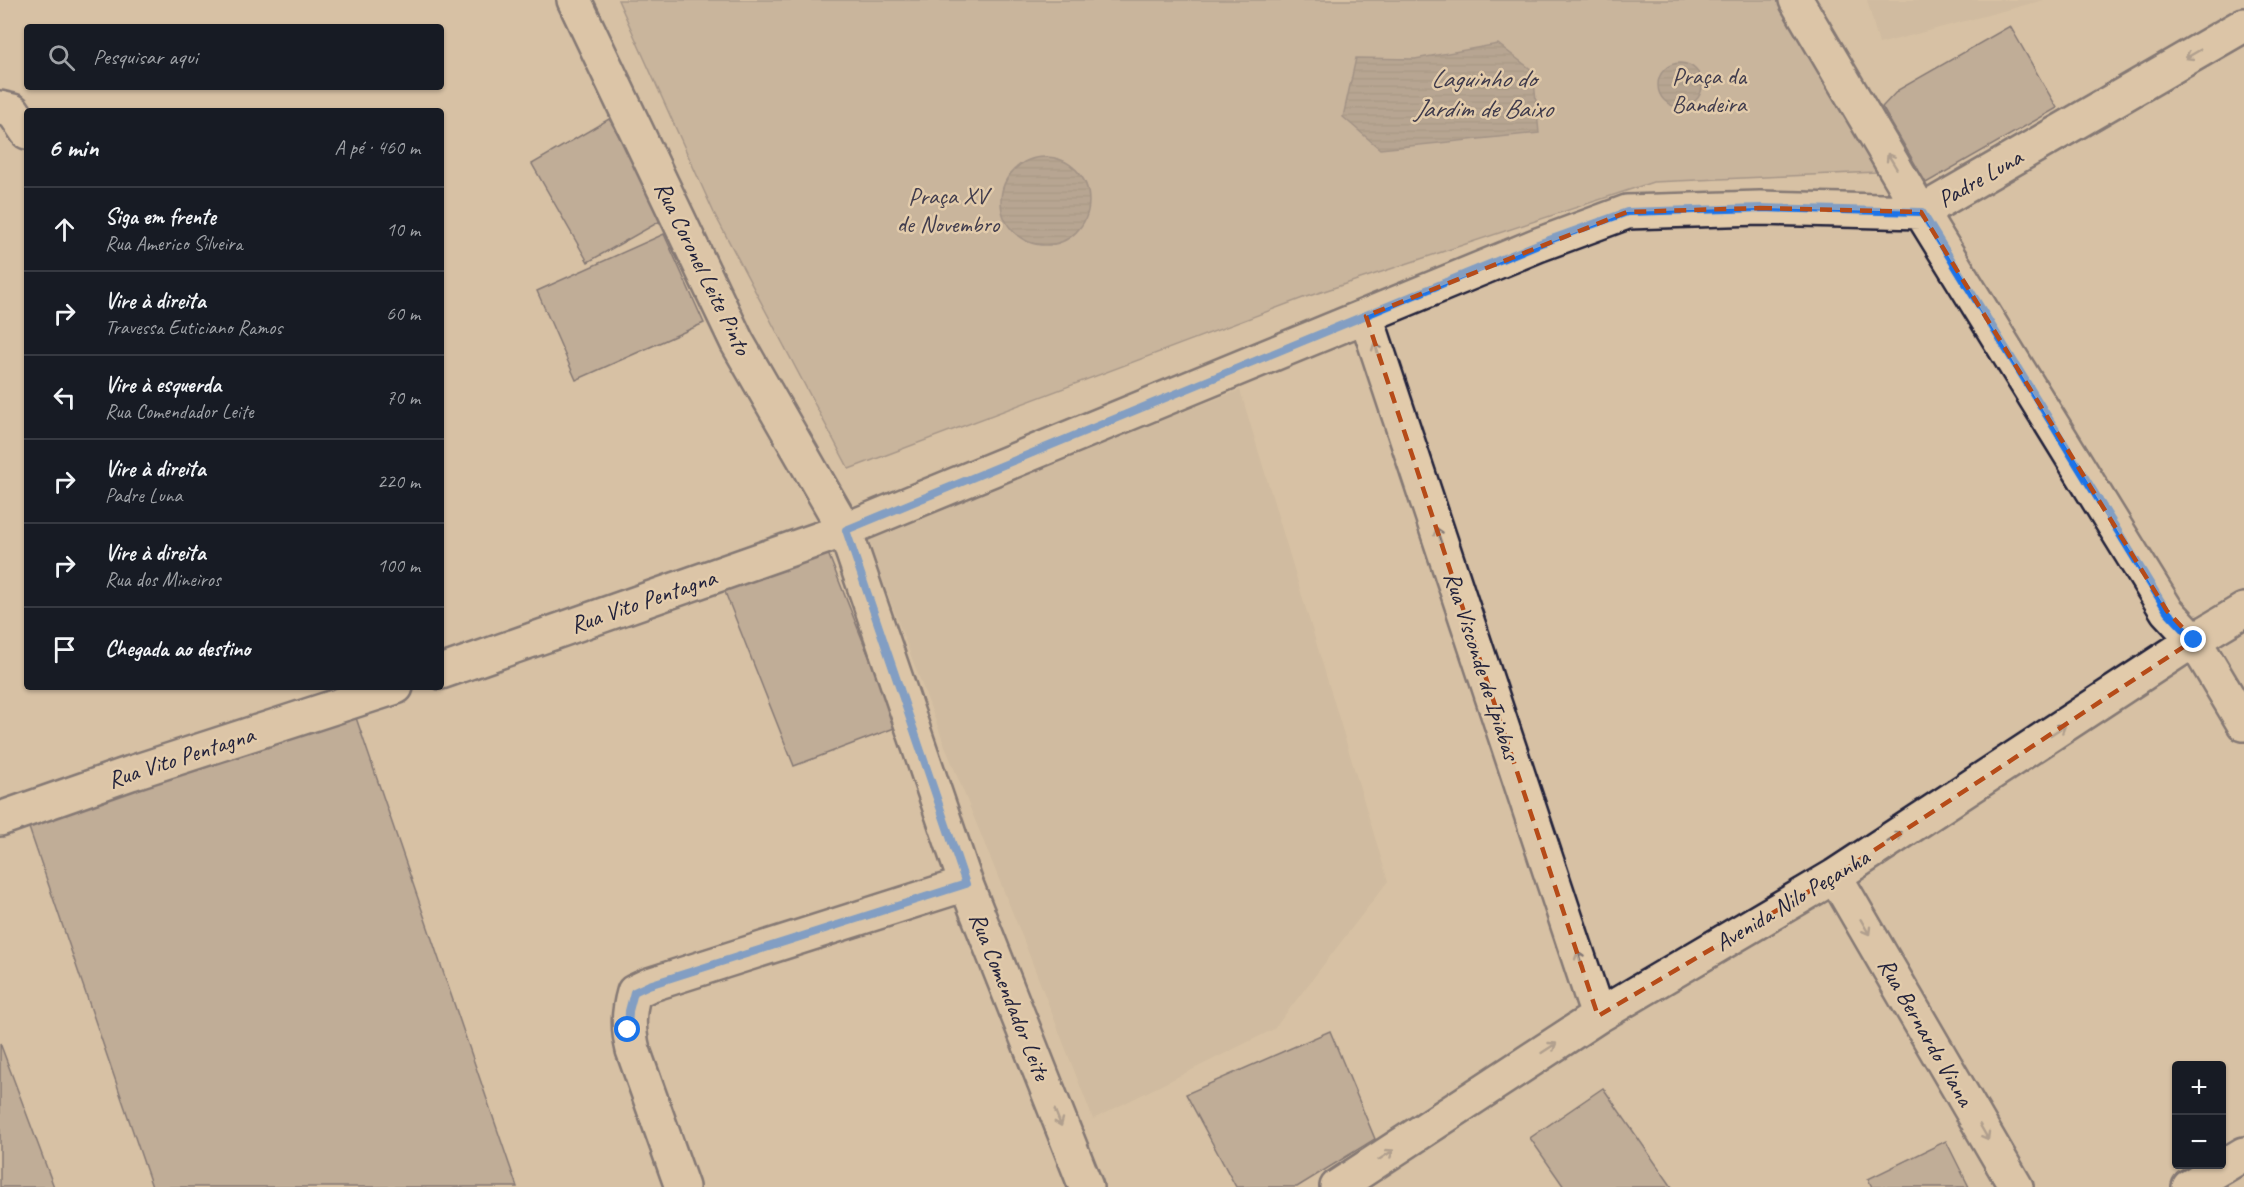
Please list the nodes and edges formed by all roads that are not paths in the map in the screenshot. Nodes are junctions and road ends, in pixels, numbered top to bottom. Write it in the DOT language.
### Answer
graph roads {
  1 [pos="574,0"];
  2 [pos="1796,0"];
  3 [pos="2244,25"];
  4 [pos="0,108"];
  5 [pos="24,128"];
  6 [pos="1922,212"];
  7 [pos="1366,316"];
  8 [pos="846,530"];
  9 [pos="2244,610"];
  10 [pos="2194,640"];
  11 [pos="444,671"];
  12 [pos="387,690"];
  13 [pos="2244,724"];
  14 [pos="0,819"];
  15 [pos="1835,876"];
  16 [pos="966,884"];
  17 [pos="1598,1016"];
  18 [pos="2244,1154"];
  19 [pos="682,1187"];
  20 [pos="1086,1187"];
  21 [pos="1337,1187"];
  22 [pos="2016,1187"];
  23 [pos="2189,1187"];
  1 -- 8 [label="street, Rua Coronel Leite Pinto"];
  6 -- 2 [label="street, one-way"];
  3 -- 6 [label="street, Padre Luna, one-way"];
  4 -- 5 [label="street"];
  6 -- 7 [label="street, Padre Luna"];
  6 -- 10 [label="street"];
  7 -- 8 [label="street, Padre Luna"];
  17 -- 7 [label="street, Rua Visconde de Ipiabas, one-way"];
  8 -- 11 [label="street, Rua Vito Pentagna"];
  8 -- 16 [label="street, Rua Comendador Leite"];
  9 -- 10 [label="street, Avenida Nilo Peçanha"];
  10 -- 13 [label="street"];
  15 -- 10 [label="street, Avenida Nilo Peçanha, one-way"];
  12 -- 14 [label="street, Rua Vito Pentagna"];
  15 -- 17 [label="street, Avenida Nilo Peçanha"];
  15 -- 22 [label="street, Rua Bernardo Viana, one-way"];
  16 -- 19 [label="street"];
  16 -- 20 [label="street, Rua Comendador Leite, one-way"];
  21 -- 17 [label="street, Avenida Nilo Peçanha, one-way"];
  18 -- 23 [label="street"];
}
